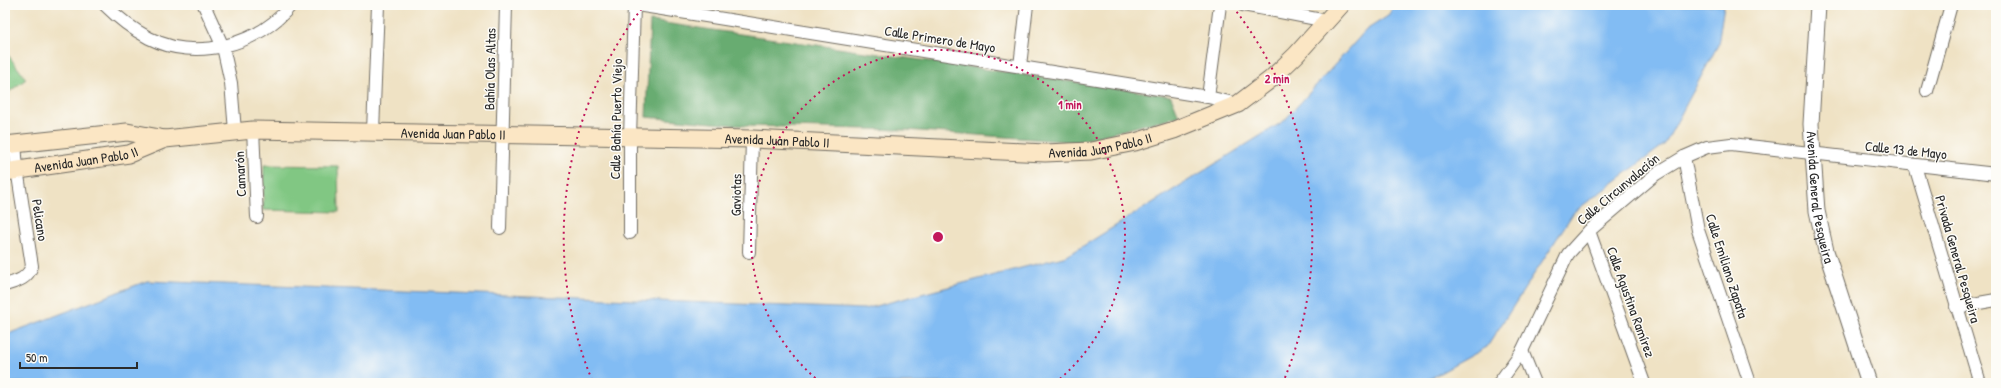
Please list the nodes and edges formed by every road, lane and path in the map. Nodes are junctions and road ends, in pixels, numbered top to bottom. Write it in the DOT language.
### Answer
graph roads {
  1 [pos="105,5"];
  2 [pos="204,5"];
  3 [pos="291,5"];
  4 [pos="378,5"];
  5 [pos="506,5"];
  6 [pos="634,5"];
  7 [pos="637,5"];
  8 [pos="1026,5"];
  9 [pos="1220,5"];
  10 [pos="1243,5"];
  11 [pos="1341,5"];
  12 [pos="1818,5"];
  13 [pos="1951,5"];
  14 [pos="1327,21"];
  15 [pos="223,47"];
  16 [pos="1020,66"];
  17 [pos="1927,91"];
  18 [pos="1208,97"];
  19 [pos="1238,104"];
  20 [pos="253,130"];
  21 [pos="235,131"];
  22 [pos="373,131"];
  23 [pos="504,134"];
  24 [pos="630,137"];
  25 [pos="165,139"];
  26 [pos="752,139"];
  27 [pos="10,144"];
  28 [pos="1812,155"];
  29 [pos="1684,157"];
  30 [pos="1916,166"];
  31 [pos="11,170"];
  32 [pos="1996,174"];
  33 [pos="257,217"];
  34 [pos="500,228"];
  35 [pos="1589,231"];
  36 [pos="630,233"];
  37 [pos="749,252"];
  38 [pos="5,285"];
  39 [pos="1996,300"];
  40 [pos="1956,307"];
  41 [pos="1522,351"];
  42 [pos="1499,383"];
  43 [pos="1535,383"];
  44 [pos="1644,383"];
  45 [pos="1750,383"];
  46 [pos="1869,383"];
  47 [pos="1980,383"];
  1 -- 15 [label="street"];
  2 -- 15 [label="street"];
  3 -- 15 [label="street"];
  4 -- 22 [label="street"];
  5 -- 23 [label="street, Bahía Olas Altas"];
  6 -- 24 [label="street, Calle Bahía Puerto Viejo"];
  7 -- 16 [label="street, Calle Primero de Mayo"];
  8 -- 16 [label="street"];
  9 -- 18 [label="street"];
  10 -- 14 [label="street"];
  11 -- 14 [label="main road, Avenida Juan Pablo II"];
  12 -- 28 [label="street, Avenida General Pesqueira"];
  13 -- 17 [label="street"];
  14 -- 19 [label="main road, Avenida Juan Pablo II"];
  15 -- 21 [label="street"];
  16 -- 18 [label="street, Calle Primero de Mayo"];
  18 -- 19 [label="street, Calle Primero de Mayo"];
  19 -- 26 [label="main road, Avenida Juan Pablo II"];
  20 -- 21 [label="main road, Avenida Juan Pablo II"];
  20 -- 22 [label="main road, Avenida Juan Pablo II"];
  20 -- 33 [label="street, Camarón"];
  21 -- 25 [label="main road, Avenida Juan Pablo II"];
  22 -- 23 [label="main road, Avenida Juan Pablo II"];
  23 -- 24 [label="main road, Avenida Juan Pablo II"];
  23 -- 34 [label="street, Bahía Olas Altas"];
  24 -- 26 [label="main road, Avenida Juan Pablo II"];
  24 -- 36 [label="street, Calle Bahía Puerto Viejo"];
  25 -- 27 [label="main road, Avenida Juan Pablo II"];
  25 -- 31 [label="main road, Avenida Juan Pablo II"];
  26 -- 37 [label="street, Gaviotas"];
  27 -- 31 [label="street, Pelicano"];
  28 -- 29 [label="street, Calle Circunvalación"];
  28 -- 30 [label="street, Calle 13 de Mayo"];
  28 -- 46 [label="street, Avenida General Pesqueira"];
  29 -- 35 [label="street, Calle Circunvalación"];
  29 -- 45 [label="street, Calle Emiliano Zapata"];
  30 -- 32 [label="street, Calle 13 de Mayo"];
  30 -- 40 [label="street, Privada General Pesqueira"];
  31 -- 38 [label="street, Pelicano"];
  35 -- 41 [label="street, Calle Circunvalación"];
  35 -- 44 [label="street, Calle Agustina Ramírez"];
  39 -- 40 [label="street"];
  40 -- 47 [label="street, Privada General Pesqueira"];
  41 -- 42 [label="street, Calle Circunvalación"];
  41 -- 43 [label="street"];
}
